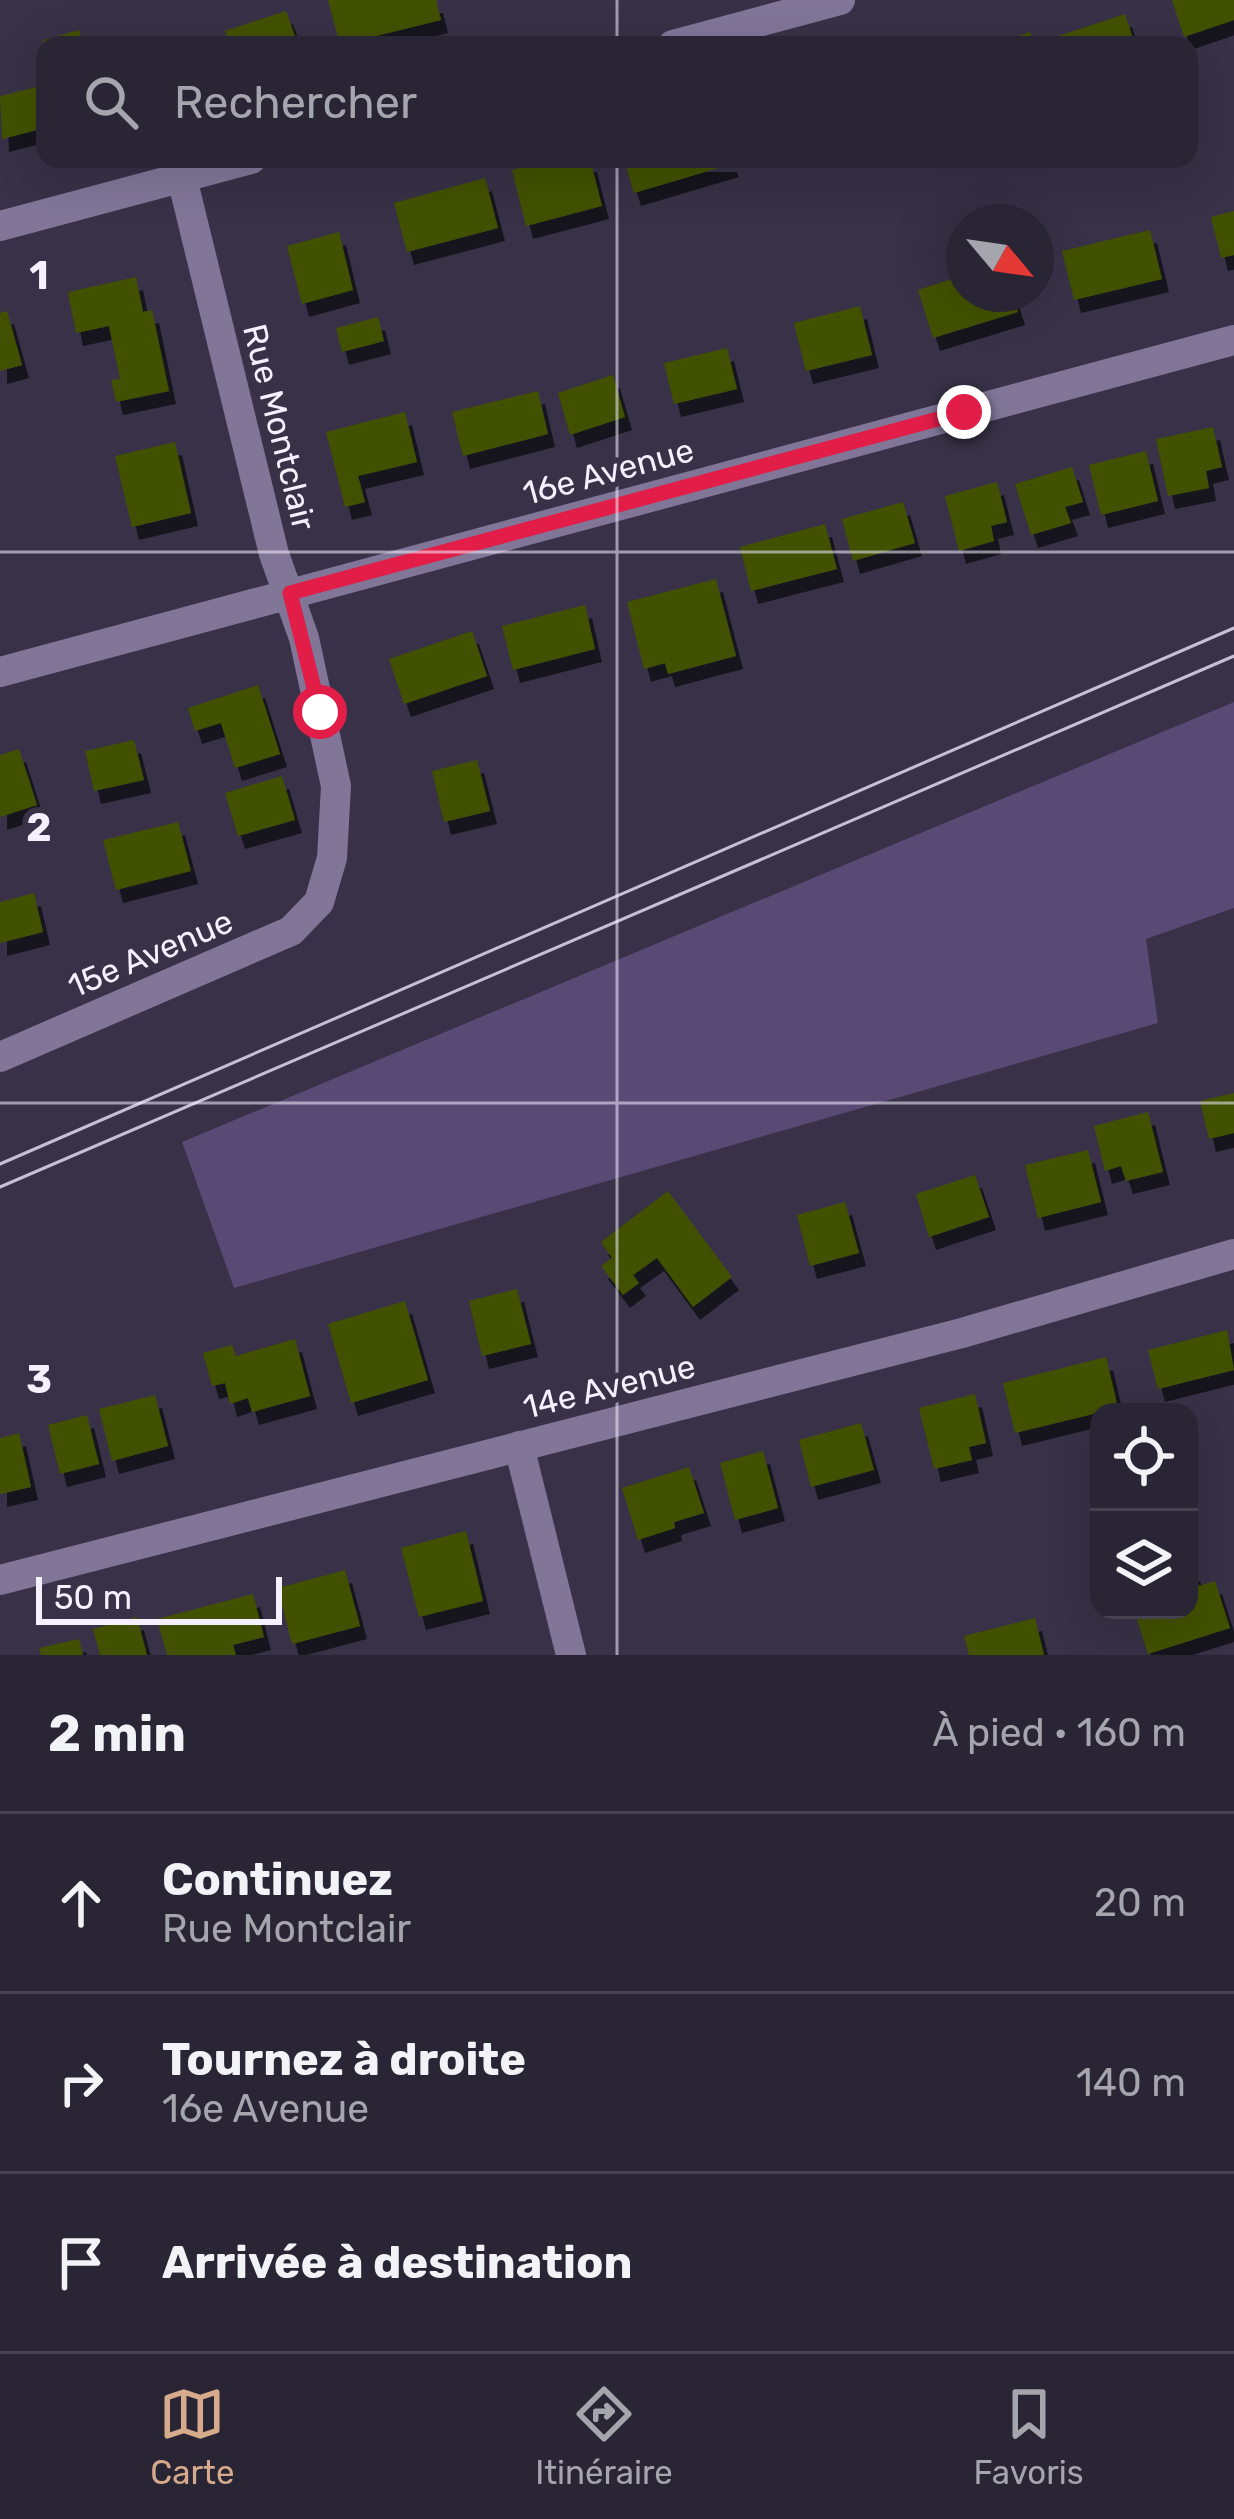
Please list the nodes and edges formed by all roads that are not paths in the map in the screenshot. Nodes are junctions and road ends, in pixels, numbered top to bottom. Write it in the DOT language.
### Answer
graph roads {
  1 [pos="840,0"];
  2 [pos="706,36"];
  3 [pos="218,168"];
  4 [pos="182,178"];
  5 [pos="0,226"];
  6 [pos="1234,340"];
  7 [pos="290,593"];
  8 [pos="0,672"];
  9 [pos="319,902"];
  10 [pos="0,1057"];
  11 [pos="1234,1254"];
  12 [pos="519,1446"];
  13 [pos="0,1580"];
  14 [pos="571,1655"];
  1 -- 2 [label="street"];
  3 -- 4 [label="street"];
  4 -- 5 [label="street"];
  4 -- 7 [label="street, Rue Montclair"];
  6 -- 7 [label="street, 16e Avenue"];
  7 -- 8 [label="street, 16e Avenue"];
  7 -- 9 [label="street, Rue Montclair"];
  9 -- 10 [label="street, 15e Avenue"];
  11 -- 12 [label="street, 14e Avenue"];
  12 -- 13 [label="street, 14e Avenue"];
  12 -- 14 [label="street"];
}
